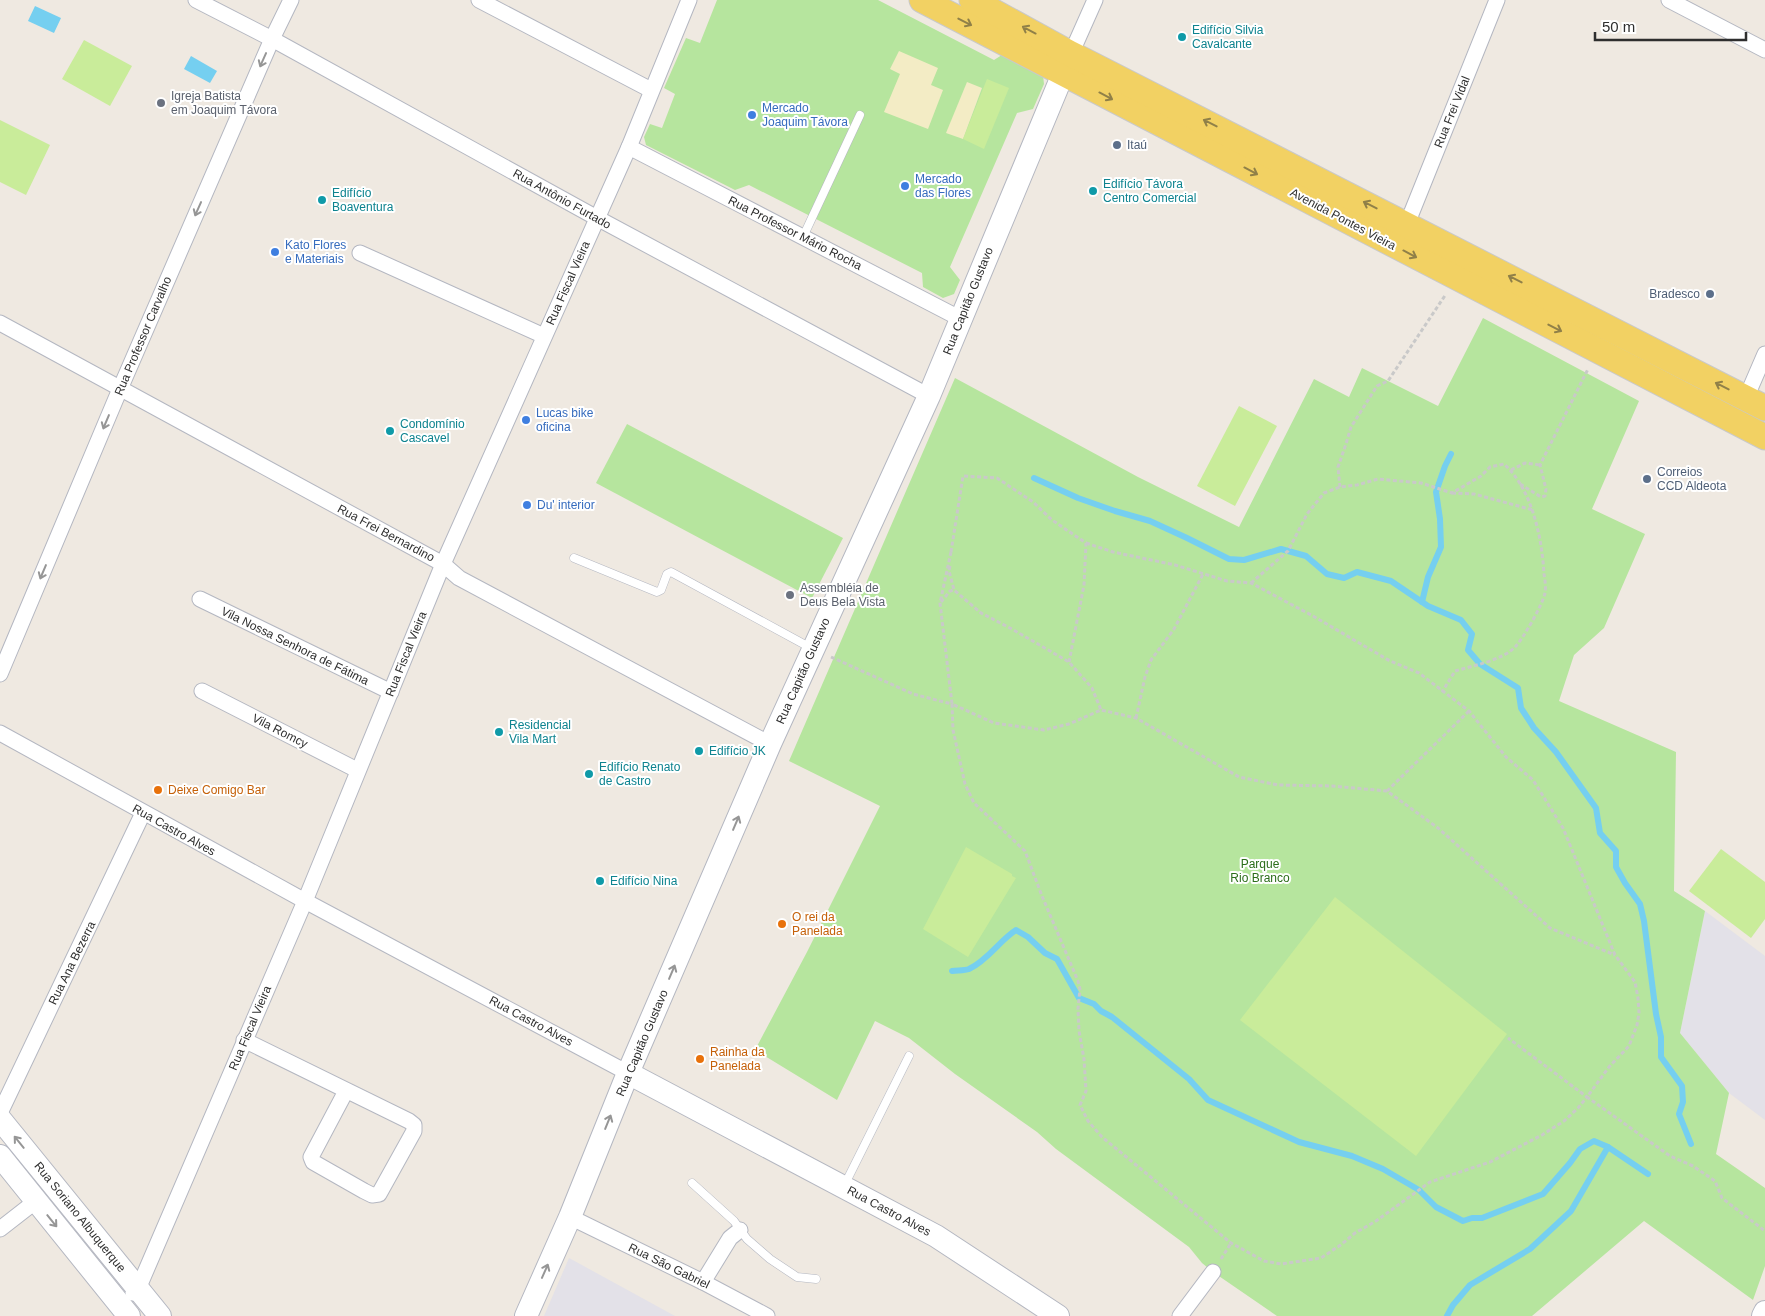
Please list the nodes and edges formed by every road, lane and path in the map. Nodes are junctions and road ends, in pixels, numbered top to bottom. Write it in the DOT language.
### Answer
graph roads {
  1 [pos="196,0"];
  2 [pos="291,0"];
  3 [pos="479,0"];
  4 [pos="689,0"];
  5 [pos="922,0"];
  6 [pos="972,0"];
  7 [pos="1095,0"];
  8 [pos="1497,0"];
  9 [pos="1669,0"];
  10 [pos="272,39"];
  11 [pos="1765,50"];
  12 [pos="1067,63"];
  13 [pos="651,90"];
  14 [pos="860,115"];
  15 [pos="628,147"];
  16 [pos="597,218"];
  17 [pos="1406,224"];
  18 [pos="803,237"];
  19 [pos="360,253"];
  20 [pos="1457,278"];
  21 [pos="961,319"];
  22 [pos="0,323"];
  23 [pos="544,336"];
  24 [pos="1597,350"];
  25 [pos="1765,354"];
  26 [pos="120,389"];
  27 [pos="929,396"];
  28 [pos="1756,403"];
  29 [pos="1765,437"];
  30 [pos="1540,464"];
  31 [pos="1511,470"];
  32 [pos="1519,484"];
  33 [pos="1340,487"];
  34 [pos="1452,493"];
  35 [pos="1533,510"];
  36 [pos="1086,544"];
  37 [pos="951,552"];
  38 [pos="574,558"];
  39 [pos="443,564"];
  40 [pos="1204,574"];
  41 [pos="1251,583"];
  42 [pos="954,590"];
  43 [pos="200,599"];
  44 [pos="940,603"];
  45 [pos="812,648"];
  46 [pos="1069,662"];
  47 [pos="0,674"];
  48 [pos="202,691"];
  49 [pos="391,692"];
  50 [pos="1442,692"];
  51 [pos="952,704"];
  52 [pos="1101,710"];
  53 [pos="1469,711"];
  54 [pos="1136,718"];
  55 [pos="0,733"];
  56 [pos="770,744"];
  57 [pos="357,770"];
  58 [pos="1387,792"];
  59 [pos="143,813"];
  60 [pos="305,901"];
  61 [pos="1615,955"];
  62 [pos="1508,1038"];
  63 [pos="244,1040"];
  64 [pos="909,1056"];
  65 [pos="628,1073"];
  66 [pos="346,1091"];
  67 [pos="1587,1097"];
  68 [pos="0,1113"];
  69 [pos="0,1119"];
  70 [pos="0,1156"];
  71 [pos="692,1183"];
  72 [pos="843,1187"];
  73 [pos="36,1201"];
  74 [pos="570,1217"];
  75 [pos="0,1229"];
  76 [pos="740,1230"];
  77 [pos="1765,1231"];
  78 [pos="1213,1272"];
  79 [pos="816,1278"];
  80 [pos="703,1282"];
  81 [pos="138,1289"];
  82 [pos="124,1310"];
  83 [pos="1765,1312"];
  84 [pos="160,1316"];
  85 [pos="526,1316"];
  86 [pos="767,1316"];
  87 [pos="1058,1316"];
  88 [pos="1180,1316"];
  89 [pos="1763,1316"];
  1 -- 10 [label="street, Rua Antônio Furtado"];
  2 -- 10 [label="street, Rua Professor Carvalho"];
  3 -- 13 [label="street"];
  4 -- 13 [label="street, Rua Fiscal Vieira"];
  5 -- 12 [label="main road, Avenida Pontes Vieira, one-way"];
  12 -- 6 [label="main road, Avenida Pontes Vieira, one-way"];
  7 -- 12 [label="street, Rua Capitão Gustavo"];
  8 -- 17 [label="street, Rua Frei Vidal"];
  9 -- 11 [label="street"];
  10 -- 16 [label="street, Rua Antônio Furtado"];
  10 -- 26 [label="street, Rua Professor Carvalho, one-way"];
  17 -- 12 [label="main road, Avenida Pontes Vieira, one-way"];
  12 -- 20 [label="main road, Avenida Pontes Vieira, one-way"];
  12 -- 21 [label="street, Rua Capitão Gustavo"];
  13 -- 15 [label="street, Rua Fiscal Vieira"];
  14 -- 18 [label="lane"];
  15 -- 16 [label="street, Rua Fiscal Vieira"];
  15 -- 18 [label="street, Rua Professor Mário Rocha"];
  16 -- 23 [label="street, Rua Fiscal Vieira"];
  16 -- 27 [label="street, Rua Antônio Furtado"];
  28 -- 17 [label="main road, Avenida Pontes Vieira, one-way"];
  18 -- 21 [label="street, Rua Professor Mário Rocha"];
  19 -- 23 [label="street"];
  20 -- 24 [label="main road, Avenida Pontes Vieira, one-way"];
  20 -- 33 [label="path"];
  21 -- 27 [label="street, Rua Capitão Gustavo"];
  22 -- 26 [label="street, Rua Frei Bernardino"];
  23 -- 39 [label="street, Rua Fiscal Vieira"];
  24 -- 29 [label="main road, Avenida Pontes Vieira"];
  24 -- 30 [label="path"];
  25 -- 28 [label="street"];
  26 -- 39 [label="street, Rua Frei Bernardino"];
  26 -- 47 [label="street, Rua Professor Carvalho, one-way"];
  27 -- 45 [label="street, Rua Capitão Gustavo"];
  30 -- 31 [label="path"];
  30 -- 32 [label="path"];
  31 -- 32 [label="path"];
  31 -- 34 [label="path"];
  32 -- 35 [label="path"];
  33 -- 34 [label="path"];
  33 -- 41 [label="path"];
  34 -- 35 [label="path"];
  35 -- 50 [label="path"];
  36 -- 37 [label="path"];
  36 -- 40 [label="path"];
  36 -- 46 [label="path"];
  37 -- 42 [label="path"];
  37 -- 44 [label="path"];
  38 -- 45 [label="lane"];
  39 -- 49 [label="street, Rua Fiscal Vieira"];
  39 -- 56 [label="street, Rua Frei Bernardino"];
  40 -- 41 [label="path"];
  40 -- 54 [label="path"];
  41 -- 50 [label="path"];
  42 -- 44 [label="path"];
  42 -- 46 [label="path"];
  43 -- 49 [label="street, Vila Nossa Senhora de Fátima"];
  44 -- 51 [label="path"];
  45 -- 51 [label="path"];
  45 -- 56 [label="street, Rua Capitão Gustavo"];
  46 -- 52 [label="path"];
  48 -- 57 [label="street, Vila Romcy"];
  49 -- 57 [label="street, Rua Fiscal Vieira"];
  50 -- 53 [label="path"];
  51 -- 52 [label="path"];
  51 -- 67 [label="path"];
  52 -- 54 [label="path"];
  53 -- 58 [label="path"];
  53 -- 61 [label="path"];
  54 -- 58 [label="path"];
  55 -- 59 [label="street, Rua Castro Alves"];
  65 -- 56 [label="street, Rua Capitão Gustavo, one-way"];
  57 -- 60 [label="street, Rua Fiscal Vieira"];
  58 -- 61 [label="path"];
  59 -- 60 [label="street, Rua Castro Alves"];
  59 -- 68 [label="street, Rua Ana Bezerra"];
  60 -- 63 [label="street, Rua Fiscal Vieira"];
  60 -- 65 [label="street, Rua Castro Alves"];
  61 -- 67 [label="path"];
  62 -- 67 [label="path"];
  63 -- 66 [label="street"];
  63 -- 81 [label="street, Rua Fiscal Vieira"];
  64 -- 72 [label="lane"];
  65 -- 72 [label="street, Rua Castro Alves"];
  74 -- 65 [label="street, Rua Capitão Gustavo, one-way"];
  66 -- 66 [label="street"];
  67 -- 77 [label="path"];
  81 -- 69 [label="street, Rua Soriano Albuquerque, one-way"];
  70 -- 73 [label="street, Rua Soriano Albuquerque"];
  71 -- 76 [label="lane"];
  72 -- 87 [label="street, Rua Castro Alves"];
  73 -- 75 [label="street"];
  73 -- 82 [label="street, Rua Soriano Albuquerque, one-way"];
  74 -- 80 [label="street, Rua São Gabriel"];
  85 -- 74 [label="street, Rua Capitão Gustavo, one-way"];
  76 -- 79 [label="lane"];
  76 -- 80 [label="street"];
  78 -- 88 [label="street"];
  80 -- 86 [label="street, Rua São Gabriel"];
  81 -- 82 [label="street, Rua Fiscal Vieira"];
  81 -- 84 [label="street, Rua Soriano Albuquerque"];
  83 -- 89 [label="street"];
}
